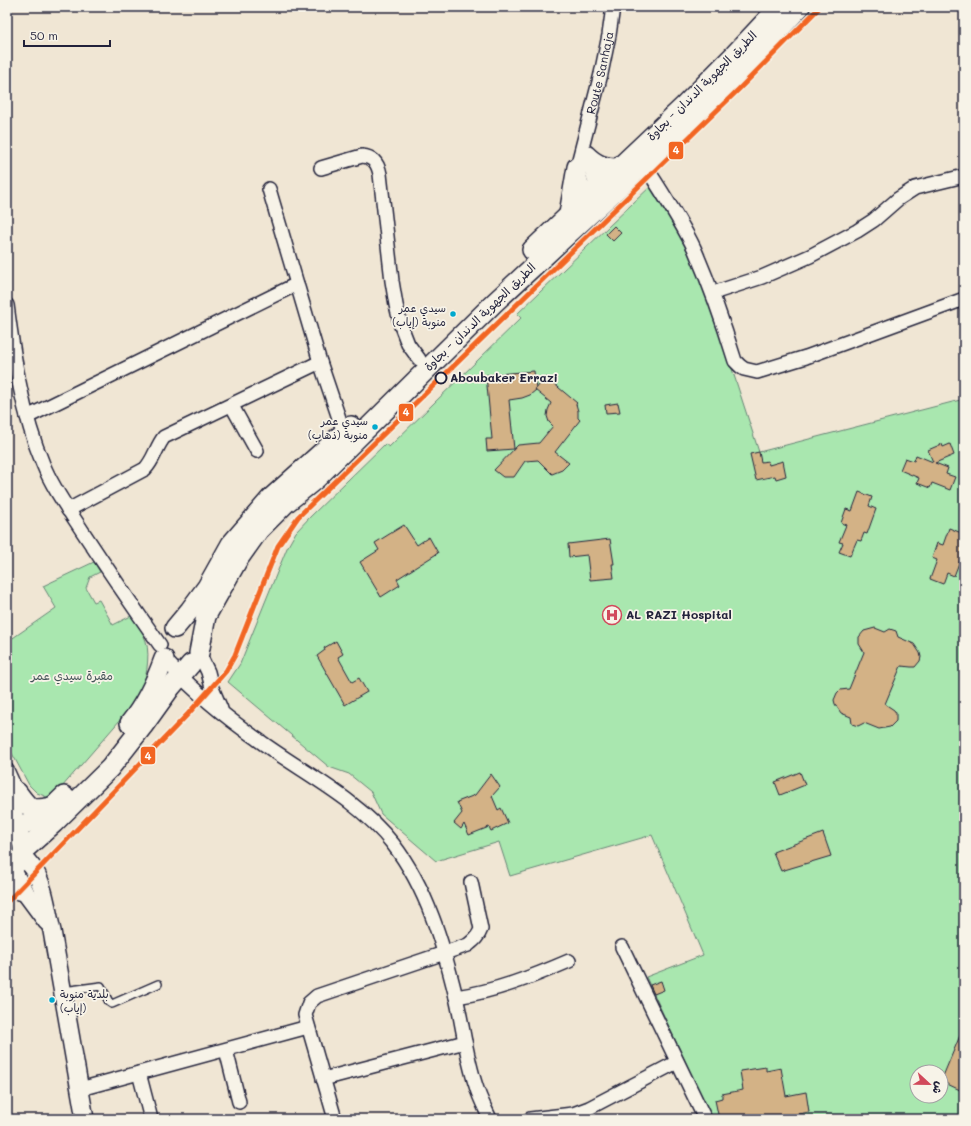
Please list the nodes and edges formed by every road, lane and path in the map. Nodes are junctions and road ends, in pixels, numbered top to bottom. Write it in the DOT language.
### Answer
graph roads {
  1 [pos="613,7"];
  2 [pos="779,7"];
  3 [pos="800,7"];
  4 [pos="582,154"];
  5 [pos="644,164"];
  6 [pos="321,168"];
  7 [pos="618,168"];
  8 [pos="964,176"];
  9 [pos="269,189"];
  10 [pos="599,196"];
  11 [pos="569,214"];
  12 [pos="297,284"];
  13 [pos="713,293"];
  14 [pos="964,299"];
  15 [pos="7,305"];
  16 [pos="419,359"];
  17 [pos="320,362"];
  18 [pos="232,406"];
  19 [pos="27,417"];
  20 [pos="348,438"];
  21 [pos="257,451"];
  22 [pos="68,510"];
  23 [pos="176,653"];
  24 [pos="222,712"];
  25 [pos="7,770"];
  26 [pos="17,792"];
  27 [pos="52,807"];
  28 [pos="9,828"];
  29 [pos="16,861"];
  30 [pos="471,882"];
  31 [pos="16,889"];
  32 [pos="52,931"];
  33 [pos="622,947"];
  34 [pos="444,952"];
  35 [pos="569,961"];
  36 [pos="158,984"];
  37 [pos="62,991"];
  38 [pos="456,998"];
  39 [pos="308,1027"];
  40 [pos="465,1042"];
  41 [pos="226,1050"];
  42 [pos="676,1062"];
  43 [pos="139,1073"];
  44 [pos="323,1079"];
  45 [pos="80,1089"];
  46 [pos="239,1102"];
  47 [pos="592,1114"];
  48 [pos="85,1119"];
  49 [pos="151,1119"];
  50 [pos="335,1119"];
  51 [pos="490,1119"];
  52 [pos="530,1119"];
  53 [pos="705,1119"];
  1 -- 4 [label="street, Route Sanhaja"];
  2 -- 7 [label="main road, الطريق الجهوية الدندان - بجاوة"];
  3 -- 5 [label="main road, الطريق الجهوية الدندان - بجاوة"];
  4 -- 7 [label="main road"];
  4 -- 10 [label="street"];
  4 -- 11 [label="main road"];
  5 -- 10 [label="main road, الطريق الجهوية الدندان - بجاوة"];
  5 -- 13 [label="street"];
  6 -- 16 [label="street"];
  7 -- 10 [label="main road, الطريق الجهوية الدندان - بجاوة"];
  8 -- 13 [label="street"];
  9 -- 12 [label="street"];
  10 -- 11 [label="main road, الطريق الجهوية الدندان - بجاوة"];
  10 -- 20 [label="main road, الطريق الجهوية الدندان - بجاوة"];
  11 -- 16 [label="main road, الطريق الجهوية الدندان - بجاوة"];
  12 -- 17 [label="street"];
  12 -- 19 [label="street"];
  13 -- 14 [label="street"];
  15 -- 19 [label="street"];
  16 -- 20 [label="main road, الطريق الجهوية الدندان - بجاوة"];
  17 -- 18 [label="street"];
  17 -- 20 [label="street"];
  18 -- 21 [label="street"];
  18 -- 22 [label="street"];
  19 -- 22 [label="street"];
  20 -- 23 [label="main road, الطريق الجهوية الدندان - بجاوة"];
  20 -- 23 [label="main road, الطريق الجهوية الدندان - بجاوة"];
  22 -- 23 [label="street"];
  23 -- 24 [label="street"];
  23 -- 24 [label="street"];
  23 -- 27 [label="main road, الطريق الجهوية الدندان - بجاوة"];
  23 -- 29 [label="main road, الطريق الجهوية الدندان - بجاوة"];
  24 -- 34 [label="street"];
  25 -- 26 [label="street"];
  26 -- 27 [label="main road"];
  26 -- 28 [label="street"];
  27 -- 28 [label="main road, الطريق الجهوية الدندان - بجاوة"];
  28 -- 29 [label="main road"];
  29 -- 31 [label="street"];
  29 -- 32 [label="street"];
  30 -- 34 [label="street"];
  31 -- 32 [label="street"];
  32 -- 37 [label="street"];
  33 -- 42 [label="street"];
  34 -- 38 [label="street"];
  34 -- 39 [label="street"];
  35 -- 38 [label="street"];
  36 -- 37 [label="lane"];
  37 -- 45 [label="street"];
  38 -- 40 [label="street"];
  39 -- 41 [label="street"];
  39 -- 44 [label="street"];
  40 -- 44 [label="street"];
  40 -- 51 [label="street"];
  41 -- 43 [label="street"];
  41 -- 46 [label="street"];
  42 -- 47 [label="street"];
  42 -- 53 [label="street"];
  43 -- 45 [label="street"];
  43 -- 49 [label="street"];
  44 -- 50 [label="street"];
  45 -- 48 [label="street"];
  47 -- 52 [label="street"];
}
